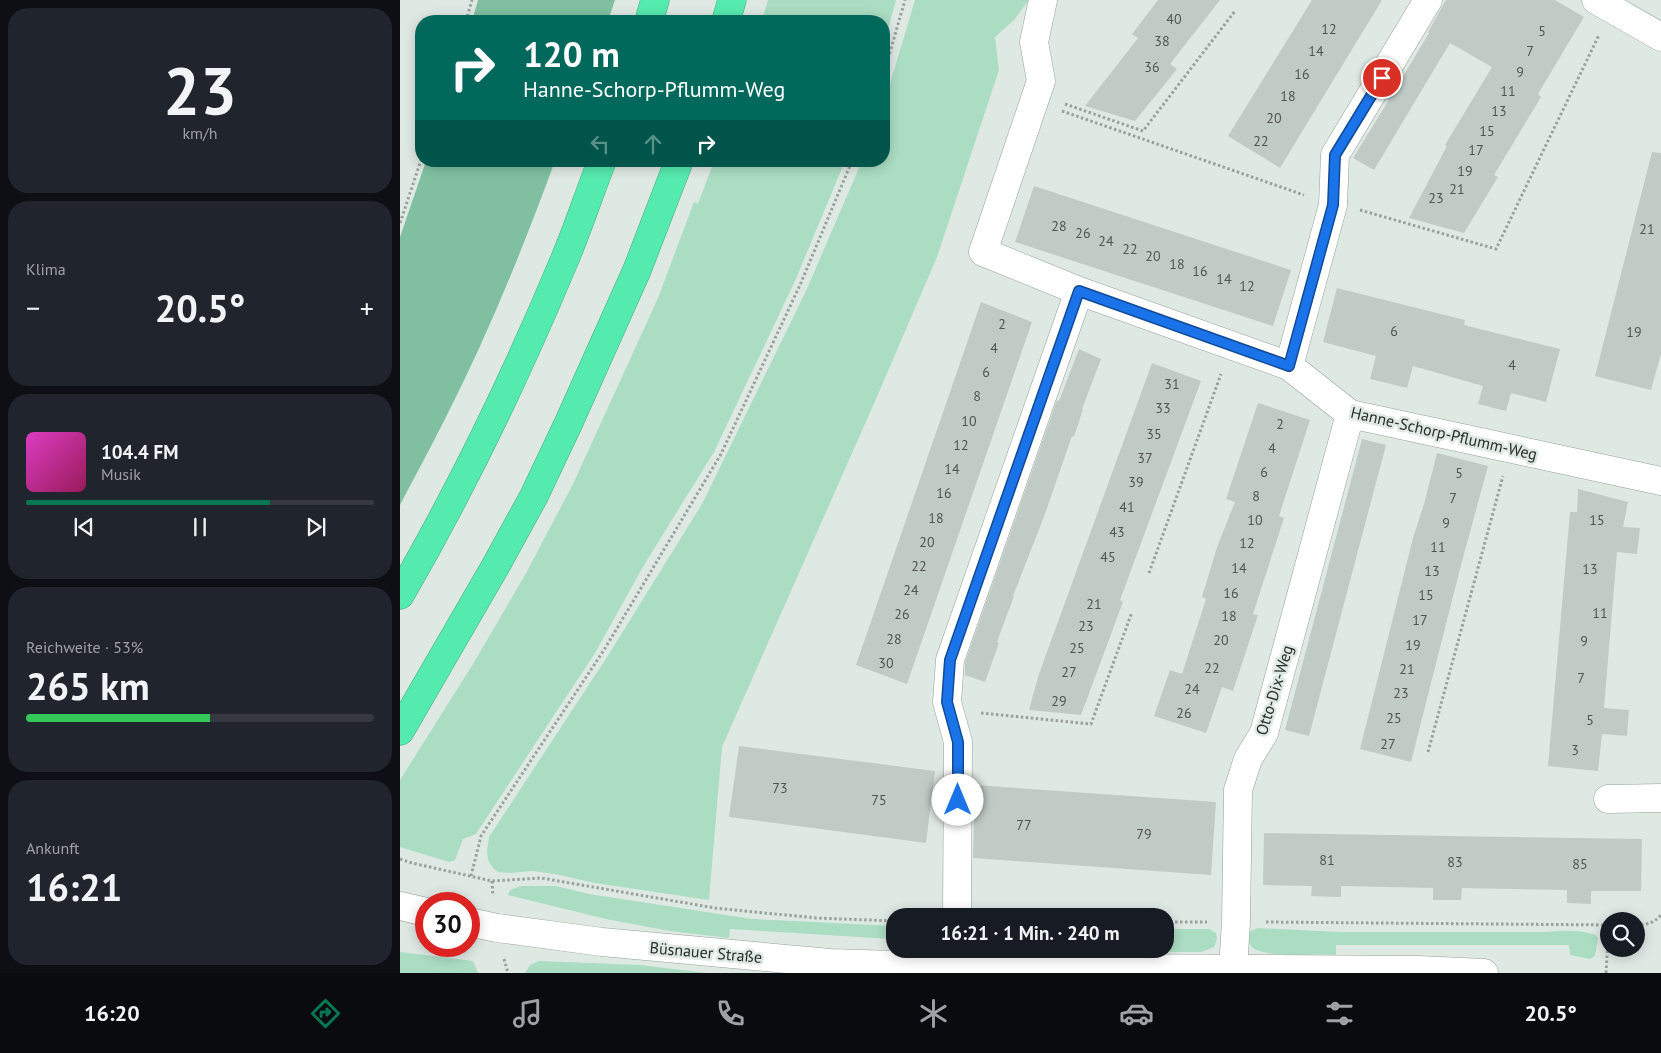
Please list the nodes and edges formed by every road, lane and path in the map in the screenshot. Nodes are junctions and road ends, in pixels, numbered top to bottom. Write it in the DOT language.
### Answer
graph roads {
  1 [pos="472,0"];
  2 [pos="655,0"];
  3 [pos="732,0"];
  4 [pos="905,0"];
  5 [pos="1043,0"];
  6 [pos="1428,0"];
  7 [pos="1603,5"];
  8 [pos="1235,11"];
  9 [pos="468,15"];
  10 [pos="651,15"];
  11 [pos="728,15"];
  12 [pos="1661,37"];
  13 [pos="890,52"];
  14 [pos="1037,91"];
  15 [pos="419,167"];
  16 [pos="600,167"];
  17 [pos="677,167"];
  18 [pos="849,167"];
  19 [pos="1333,205"];
  20 [pos="400,223"];
  21 [pos="1079,291"];
  22 [pos="1231,345"];
  23 [pos="1289,366"];
  24 [pos="1350,414"];
  25 [pos="1510,449"];
  26 [pos="1661,481"];
  27 [pos="1148,573"];
  28 [pos="400,596"];
  29 [pos="1132,612"];
  30 [pos="947,702"];
  31 [pos="400,731"];
  32 [pos="1428,752"];
  33 [pos="1661,798"];
  34 [pos="1608,799"];
  35 [pos="400,859"];
  36 [pos="472,876"];
  37 [pos="400,906"];
  38 [pos="957,908"];
  39 [pos="415,909"];
  40 [pos="1661,915"];
  41 [pos="886,921"];
  42 [pos="1174,922"];
  43 [pos="1236,922"];
  44 [pos="480,924"];
  45 [pos="1645,924"];
  46 [pos="1600,925"];
  47 [pos="1607,957"];
  48 [pos="958,958"];
  49 [pos="1233,969"];
  50 [pos="1484,973"];
  51 [pos="1606,973"];
  1 -- 9 [label="path"];
  2 -- 10 [label="highway"];
  3 -- 11 [label="highway"];
  4 -- 13 [label="path"];
  5 -- 14 [label="street, Hanne-Schorp-Pflumm-Weg"];
  6 -- 19 [label="street"];
  7 -- 12 [label="street"];
  7 -- 19 [label="path"];
  8 -- 14 [label="path"];
  14 -- 19 [label="path"];
  14 -- 21 [label="street, Hanne-Schorp-Pflumm-Weg"];
  15 -- 20 [label="path"];
  16 -- 28 [label="highway"];
  17 -- 31 [label="highway"];
  18 -- 36 [label="path"];
  19 -- 23 [label="street"];
  21 -- 22 [label="street, Hanne-Schorp-Pflumm-Weg"];
  21 -- 30 [label="street"];
  22 -- 23 [label="street, Hanne-Schorp-Pflumm-Weg"];
  22 -- 27 [label="path"];
  23 -- 24 [label="street, Hanne-Schorp-Pflumm-Weg"];
  24 -- 25 [label="street, Hanne-Schorp-Pflumm-Weg"];
  24 -- 43 [label="street, Otto-Dix-Weg"];
  25 -- 26 [label="street, Hanne-Schorp-Pflumm-Weg"];
  25 -- 32 [label="path"];
  29 -- 30 [label="path"];
  30 -- 38 [label="street"];
  33 -- 34 [label="street"];
  35 -- 36 [label="path"];
  36 -- 41 [label="path"];
  37 -- 39 [label="street"];
  40 -- 45 [label="path"];
  42 -- 43 [label="path"];
  43 -- 46 [label="path"];
  43 -- 49 [label="street, Otto-Dix-Weg"];
  44 -- 48 [label="street, Büsnauer Straße"];
  47 -- 51 [label="path"];
  48 -- 49 [label="street, Büsnauer Straße"];
  49 -- 50 [label="street, Büsnauer Straße"];
}
